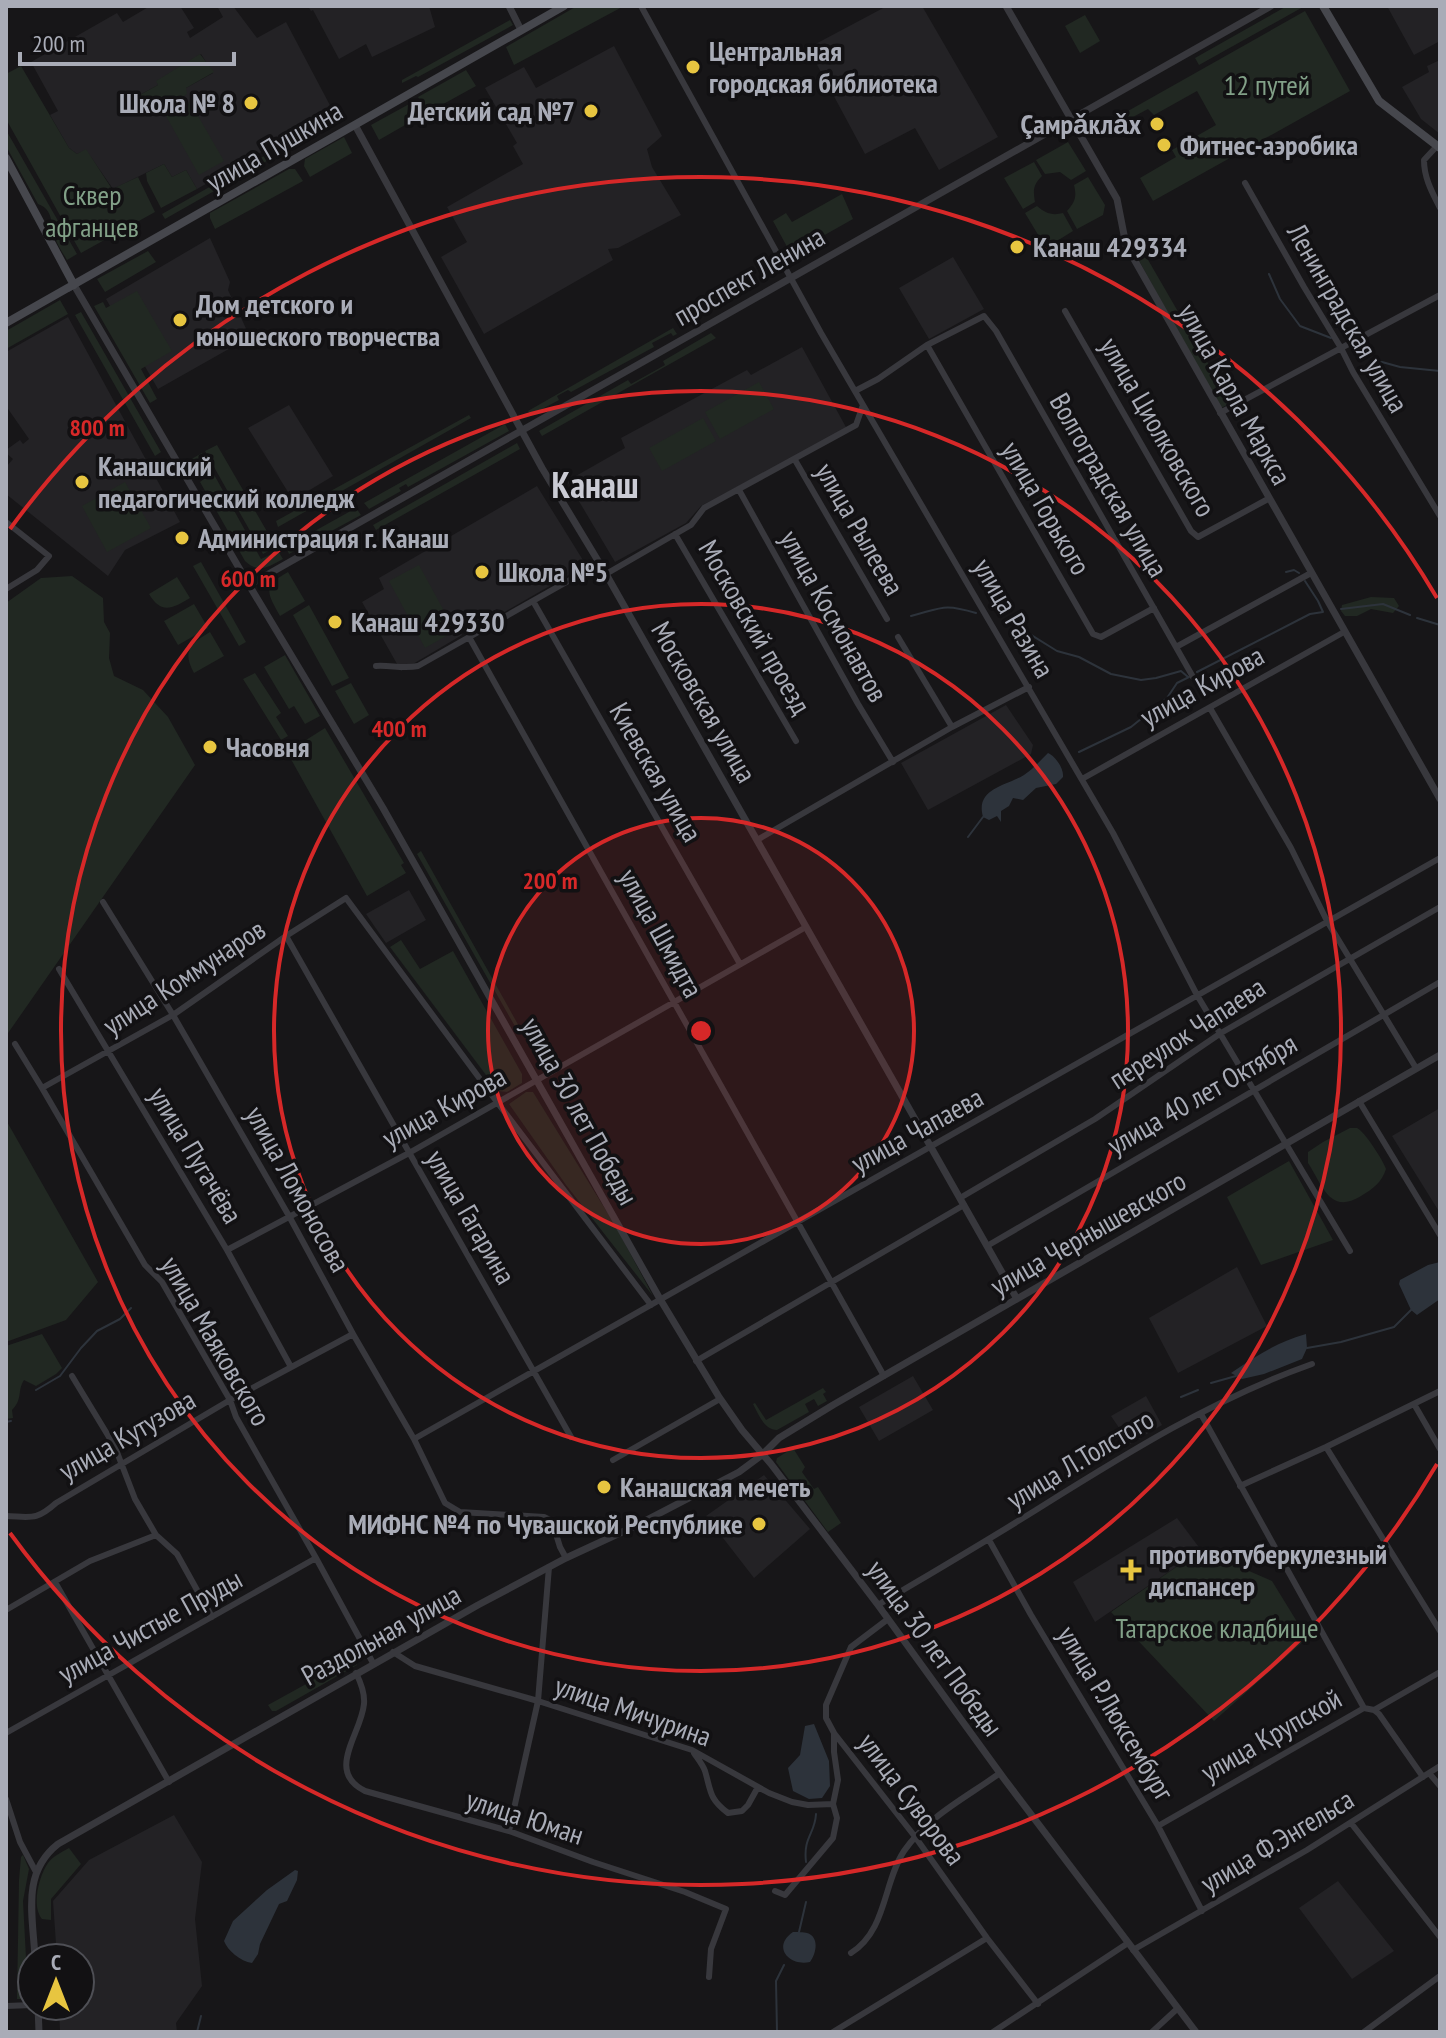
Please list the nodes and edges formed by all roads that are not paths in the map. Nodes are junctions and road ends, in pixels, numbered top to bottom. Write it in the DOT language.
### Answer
graph roads {
  1 [pos="509,6"];
  2 [pos="564,6"];
  3 [pos="641,6"];
  4 [pos="1006,6"];
  5 [pos="1271,6"];
  6 [pos="1323,6"];
  7 [pos="521,30"];
  8 [pos="1071,118"];
  9 [pos="355,125"];
  10 [pos="1438,147"];
  11 [pos="6,158"];
  12 [pos="1245,183"];
  13 [pos="1440,208"];
  14 [pos="790,279"];
  15 [pos="74,285"];
  16 [pos="1440,295"];
  17 [pos="1065,311"];
  18 [pos="6,323"];
  19 [pos="927,345"];
  20 [pos="1341,348"];
  21 [pos="855,391"];
  22 [pos="863,405"];
  23 [pos="1220,413"];
  24 [pos="521,431"];
  25 [pos="795,460"];
  26 [pos="739,490"];
  27 [pos="1268,499"];
  28 [pos="1440,516"];
  29 [pos="6,522"];
  30 [pos="675,534"];
  31 [pos="600,563"];
  32 [pos="1311,573"];
  33 [pos="606,574"];
  34 [pos="249,585"];
  35 [pos="6,589"];
  36 [pos="533,601"];
  37 [pos="1154,608"];
  38 [pos="887,619"];
  39 [pos="1344,632"];
  40 [pos="469,637"];
  41 [pos="898,637"];
  42 [pos="1176,647"];
  43 [pos="376,666"];
  44 [pos="1193,677"];
  45 [pos="1029,687"];
  46 [pos="1210,708"];
  47 [pos="952,727"];
  48 [pos="796,741"];
  49 [pos="893,762"];
  50 [pos="1082,779"];
  51 [pos="1440,799"];
  52 [pos="757,840"];
  53 [pos="1440,858"];
  54 [pos="346,898"];
  55 [pos="103,902"];
  56 [pos="1440,907"];
  57 [pos="1327,921"];
  58 [pos="806,927"];
  59 [pos="286,936"];
  60 [pos="1350,959"];
  61 [pos="740,964"];
  62 [pos="59,969"];
  63 [pos="1440,982"];
  64 [pos="1197,995"];
  65 [pos="673,1003"];
  66 [pos="1385,1014"];
  67 [pos="173,1015"];
  68 [pos="1221,1033"];
  69 [pos="15,1044"];
  70 [pos="109,1053"];
  71 [pos="1440,1055"];
  72 [pos="1416,1068"];
  73 [pos="537,1080"];
  74 [pos="42,1088"];
  75 [pos="1255,1089"];
  76 [pos="1359,1101"];
  77 [pos="497,1102"];
  78 [pos="1286,1144"];
  79 [pos="931,1148"];
  80 [pos="409,1153"];
  81 [pos="962,1201"];
  82 [pos="289,1216"];
  83 [pos="797,1223"];
  84 [pos="1440,1235"];
  85 [pos="987,1246"];
  86 [pos="227,1250"];
  87 [pos="1350,1251"];
  88 [pos="831,1282"];
  89 [pos="660,1299"];
  90 [pos="1017,1299"];
  91 [pos="651,1305"];
  92 [pos="353,1334"];
  93 [pos="696,1361"];
  94 [pos="1312,1364"];
  95 [pos="291,1367"];
  96 [pos="535,1372"];
  97 [pos="72,1376"];
  98 [pos="884,1376"];
  99 [pos="1440,1391"];
  100 [pos="720,1399"];
  101 [pos="230,1400"];
  102 [pos="1414,1404"];
  103 [pos="1201,1414"];
  104 [pos="571,1437"];
  105 [pos="414,1439"];
  106 [pos="1326,1447"];
  107 [pos="1440,1449"];
  108 [pos="762,1455"];
  109 [pos="613,1460"];
  110 [pos="122,1463"];
  111 [pos="1240,1486"];
  112 [pos="6,1516"];
  113 [pos="156,1535"];
  114 [pos="989,1540"];
  115 [pos="316,1558"];
  116 [pos="566,1558"];
  117 [pos="549,1567"];
  118 [pos="55,1582"];
  119 [pos="878,1605"];
  120 [pos="6,1610"];
  121 [pos="212,1617"];
  122 [pos="888,1619"];
  123 [pos="1440,1631"];
  124 [pos="393,1652"];
  125 [pos="373,1663"];
  126 [pos="1440,1672"];
  127 [pos="356,1673"];
  128 [pos="109,1675"];
  129 [pos="538,1701"];
  130 [pos="1364,1708"];
  131 [pos="1374,1710"];
  132 [pos="6,1733"];
  133 [pos="834,1733"];
  134 [pos="692,1750"];
  135 [pos="1440,1766"];
  136 [pos="1000,1773"];
  137 [pos="1426,1775"];
  138 [pos="169,1782"];
  139 [pos="1440,1786"];
  140 [pos="758,1787"];
  141 [pos="6,1799"];
  142 [pos="833,1804"];
  143 [pos="1351,1823"];
  144 [pos="1158,1826"];
  145 [pos="509,1831"];
  146 [pos="916,1838"];
  147 [pos="36,1872"];
  148 [pos="775,1891"];
  149 [pos="1202,1911"];
  150 [pos="1440,1937"];
  151 [pos="987,1938"];
  152 [pos="34,1942"];
  153 [pos="1130,1946"];
  154 [pos="851,1953"];
  155 [pos="1440,1976"];
  156 [pos="709,1977"];
  157 [pos="1038,2004"];
  158 [pos="1178,2008"];
  159 [pos="833,2032"];
  160 [pos="993,2032"];
  161 [pos="1152,2032"];
  162 [pos="1196,2032"];
  163 [pos="1364,2032"];
  1 -- 7 [label="street"];
  2 -- 7 [label="main road, улица Пушкина"];
  3 -- 14 [label="street, улица Разина"];
  4 -- 8 [label="street, улица Карла Маркса"];
  5 -- 8 [label="street, проспект Ленина"];
  6 -- 10 [label="main road"];
  7 -- 9 [label="main road, улица Пушкина"];
  8 -- 14 [label="street, проспект Ленина"];
  8 -- 23 [label="street, улица Карла Маркса"];
  9 -- 15 [label="main road, улица Пушкина"];
  9 -- 24 [label="street, Московская улица"];
  10 -- 13 [label="street"];
  11 -- 15 [label="main road, улица 30 лет Победы"];
  12 -- 20 [label="street, Ленинградская улица"];
  14 -- 21 [label="street, улица Разина"];
  14 -- 24 [label="street, проспект Ленина"];
  15 -- 18 [label="street, улица Пушкина"];
  15 -- 34 [label="street, улица 30 лет Победы"];
  16 -- 20 [label="street"];
  17 -- 27 [label="street, улица Циолковского"];
  19 -- 21 [label="street"];
  19 -- 37 [label="street, Волгоградская улица"];
  19 -- 37 [label="street, улица Горького"];
  20 -- 23 [label="street"];
  20 -- 28 [label="street, Ленинградская улица"];
  21 -- 22 [label="street, улица Разина"];
  22 -- 25 [label="street"];
  22 -- 45 [label="street, улица Разина"];
  23 -- 27 [label="street, улица Карла Маркса"];
  24 -- 31 [label="street, Московская улица"];
  24 -- 34 [label="street, проспект Ленина"];
  25 -- 26 [label="street"];
  25 -- 38 [label="street, улица Рылеева"];
  26 -- 30 [label="street"];
  26 -- 49 [label="street, улица Космонавтов"];
  27 -- 32 [label="street, улица Карла Маркса"];
  29 -- 35 [label="street"];
  30 -- 33 [label="street"];
  30 -- 48 [label="street, Московский проезд"];
  31 -- 33 [label="street, Московская улица"];
  31 -- 36 [label="street"];
  32 -- 39 [label="street, улица Карла Маркса"];
  32 -- 42 [label="street"];
  33 -- 52 [label="street, Московская улица"];
  34 -- 73 [label="street, улица 30 лет Победы"];
  36 -- 40 [label="street"];
  36 -- 61 [label="street, Киевская улица"];
  37 -- 42 [label="street, Волгоградская улица"];
  39 -- 46 [label="street, улица Кирова"];
  39 -- 51 [label="street, улица Карла Маркса"];
  40 -- 43 [label="street"];
  40 -- 65 [label="street, улица Шмидта"];
  41 -- 47 [label="street, улица Рылеева"];
  42 -- 44 [label="street, Волгоградская улица"];
  45 -- 47 [label="street"];
  45 -- 50 [label="street, улица Разина"];
  46 -- 50 [label="street, улица Кирова"];
  46 -- 57 [label="street"];
  47 -- 49 [label="street"];
  49 -- 52 [label="street"];
  50 -- 64 [label="street, улица Разина"];
  52 -- 58 [label="street, Московская улица"];
  53 -- 57 [label="street, улица Чапаева"];
  54 -- 59 [label="street, улица Коммунаров"];
  54 -- 77 [label="street, улица 30 лет Победы"];
  55 -- 67 [label="street, улица Ломоносова"];
  56 -- 60 [label="street, переулок Чапаева"];
  57 -- 60 [label="street"];
  57 -- 64 [label="street, улица Чапаева"];
  58 -- 61 [label="street, улица Кирова"];
  58 -- 79 [label="street, Московская улица"];
  59 -- 67 [label="street, улица Коммунаров"];
  59 -- 80 [label="street, улица Гагарина"];
  60 -- 66 [label="street"];
  60 -- 68 [label="street, переулок Чапаева"];
  61 -- 65 [label="street, улица Кирова"];
  62 -- 70 [label="street, улица Пугачёва"];
  63 -- 66 [label="street, улица 40 лет Октября"];
  64 -- 68 [label="street, улица Разина"];
  64 -- 79 [label="street, улица Чапаева"];
  65 -- 73 [label="street, улица Кирова"];
  65 -- 83 [label="street, улица Шмидта"];
  66 -- 72 [label="street"];
  66 -- 75 [label="street, улица 40 лет Октября"];
  67 -- 70 [label="street, улица Коммунаров"];
  67 -- 82 [label="street, улица Ломоносова"];
  68 -- 75 [label="street, улица Разина"];
  68 -- 81 [label="street, переулок Чапаева"];
  69 -- 74 [label="street, улица Маяковского"];
  70 -- 74 [label="street, улица Коммунаров"];
  70 -- 86 [label="street, улица Пугачёва"];
  71 -- 72 [label="street, улица Чернышевского"];
  72 -- 76 [label="street, улица Чернышевского"];
  73 -- 77 [label="street, улица Кирова"];
  73 -- 89 [label="street, улица 30 лет Победы"];
  74 -- 101 [label="street, улица Маяковского"];
  75 -- 78 [label="street, улица Разина"];
  75 -- 85 [label="street, улица 40 лет Октября"];
  76 -- 78 [label="street, улица Чернышевского"];
  76 -- 84 [label="street"];
  77 -- 80 [label="street, улица Кирова"];
  77 -- 91 [label="street, улица 30 лет Победы"];
  78 -- 87 [label="street, улица Разина"];
  78 -- 90 [label="street, улица Чернышевского"];
  79 -- 81 [label="street, Московская улица"];
  79 -- 83 [label="street, улица Чапаева"];
  80 -- 82 [label="street, улица Кирова"];
  80 -- 96 [label="street, улица Гагарина"];
  81 -- 85 [label="street, Московская улица"];
  81 -- 88 [label="street, переулок Чапаева"];
  82 -- 86 [label="street, улица Кирова"];
  82 -- 92 [label="street, улица Ломоносова"];
  83 -- 88 [label="street, улица Шмидта"];
  83 -- 89 [label="street, улица Чапаева"];
  85 -- 90 [label="street, Московская улица"];
  86 -- 95 [label="street, улица Пугачёва"];
  88 -- 93 [label="street, переулок Чапаева"];
  88 -- 98 [label="street, улица Шмидта"];
  89 -- 91 [label="street, улица Чапаева"];
  89 -- 93 [label="street, улица 30 лет Победы"];
  90 -- 98 [label="street, улица Чернышевского"];
  91 -- 96 [label="street, улица Чапаева"];
  92 -- 95 [label="street, улица Кутузова"];
  92 -- 105 [label="street, улица Ломоносова"];
  93 -- 100 [label="street, улица 30 лет Победы"];
  94 -- 103 [label="street, улица Л.Толстого"];
  95 -- 101 [label="street, улица Кутузова"];
  96 -- 104 [label="street, улица Гагарина"];
  96 -- 105 [label="street, улица Чапаева"];
  97 -- 110 [label="street"];
  98 -- 108 [label="street, улица Чернышевского"];
  99 -- 102 [label="street"];
  100 -- 108 [label="street, улица 30 лет Победы"];
  100 -- 109 [label="street"];
  101 -- 110 [label="street, улица Кутузова"];
  101 -- 115 [label="street, улица Маяковского"];
  102 -- 106 [label="street"];
  102 -- 107 [label="street"];
  103 -- 111 [label="street"];
  103 -- 114 [label="street, улица Л.Толстого"];
  105 -- 116 [label="street, улица Ломоносова"];
  106 -- 111 [label="street"];
  106 -- 123 [label="street"];
  108 -- 116 [label="street, Раздольная улица"];
  108 -- 119 [label="street, улица 30 лет Победы"];
  110 -- 112 [label="street, улица Кутузова"];
  110 -- 113 [label="street"];
  111 -- 130 [label="street"];
  113 -- 118 [label="street"];
  113 -- 121 [label="street"];
  114 -- 119 [label="street, улица Л.Толстого"];
  114 -- 144 [label="street, улица Р.Люксембург"];
  115 -- 121 [label="street, улица Чистые Пруды"];
  115 -- 125 [label="street, улица Маяковского"];
  116 -- 117 [label="street, Раздольная улица"];
  117 -- 124 [label="street, Раздольная улица"];
  117 -- 129 [label="street"];
  118 -- 120 [label="street"];
  118 -- 128 [label="street"];
  119 -- 122 [label="street, улица 30 лет Победы"];
  121 -- 128 [label="street, улица Чистые Пруды"];
  122 -- 133 [label="street, улица Суворова"];
  122 -- 136 [label="street, улица 30 лет Победы"];
  124 -- 125 [label="street, Раздольная улица"];
  124 -- 129 [label="street, улица Мичурина"];
  125 -- 127 [label="street, Раздольная улица"];
  126 -- 131 [label="street, улица Крупской"];
  127 -- 138 [label="street, Раздольная улица"];
  127 -- 145 [label="street, улица Юман"];
  128 -- 132 [label="street, улица Чистые Пруды"];
  128 -- 138 [label="street"];
  129 -- 134 [label="street, улица Мичурина"];
  129 -- 145 [label="street"];
  130 -- 131 [label="street"];
  130 -- 144 [label="street, улица Крупской"];
  131 -- 137 [label="street"];
  133 -- 142 [label="street"];
  133 -- 146 [label="street, улица Суворова"];
  134 -- 140 [label="street, улица Мичурина"];
  134 -- 140 [label="street"];
  135 -- 137 [label="street, улица Ф.Энгельса"];
  136 -- 146 [label="street"];
  136 -- 153 [label="street, улица 30 лет Победы"];
  137 -- 139 [label="street"];
  137 -- 143 [label="street, улица Ф.Энгельса"];
  138 -- 147 [label="street, Раздольная улица"];
  140 -- 142 [label="street, улица Мичурина"];
  141 -- 147 [label="street"];
  142 -- 148 [label="street"];
  143 -- 149 [label="street, улица Ф.Энгельса"];
  143 -- 150 [label="street"];
  144 -- 149 [label="street, улица Р.Люксембург"];
  145 -- 156 [label="street, улица Юман"];
  146 -- 151 [label="street, улица Суворова"];
  146 -- 154 [label="street"];
  147 -- 152 [label="street"];
  149 -- 153 [label="street, улица Ф.Энгельса"];
  151 -- 157 [label="street, улица Суворова"];
  151 -- 159 [label="street"];
  153 -- 157 [label="street, улица Ф.Энгельса"];
  153 -- 158 [label="street, улица 30 лет Победы"];
  155 -- 163 [label="street"];
  157 -- 160 [label="street, улица Ф.Энгельса"];
  158 -- 161 [label="street"];
  158 -- 162 [label="street, улица 30 лет Победы"];
}
